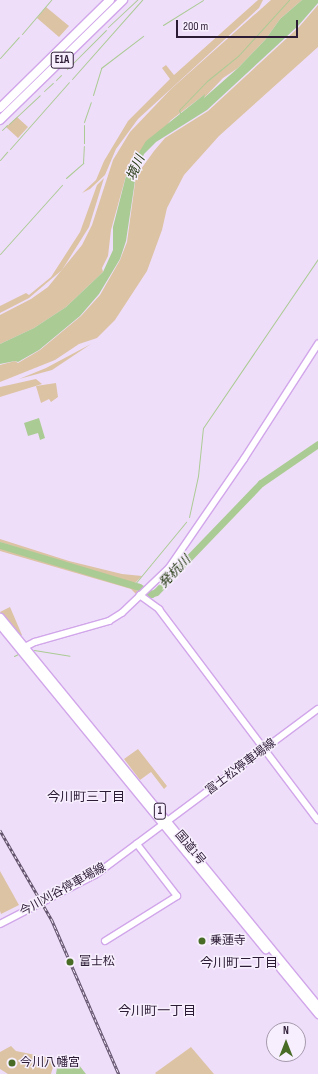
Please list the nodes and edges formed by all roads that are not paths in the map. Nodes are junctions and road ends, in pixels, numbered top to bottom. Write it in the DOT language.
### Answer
graph roads {
  1 [pos="110,0"];
  2 [pos="123,0"];
  3 [pos="0,108"];
  4 [pos="0,120"];
  5 [pos="318,344"];
  6 [pos="140,595"];
  7 [pos="0,617"];
  8 [pos="0,625"];
  9 [pos="25,647"];
  10 [pos="318,709"];
  11 [pos="265,749"];
  12 [pos="318,820"];
  13 [pos="166,823"];
  14 [pos="137,844"];
  15 [pos="0,924"];
  16 [pos="105,941"];
  17 [pos="318,1006"];
  18 [pos="318,1014"];
  1 -- 3 [label="highway, E1A"];
  2 -- 4 [label="highway, E1A"];
  5 -- 6 [label="street"];
  6 -- 9 [label="street"];
  6 -- 11 [label="street"];
  7 -- 9 [label="highway, 国道1号 / 1"];
  8 -- 13 [label="highway, 国道1号 / 1"];
  9 -- 13 [label="highway, 国道1号 / 1"];
  10 -- 11 [label="main road, 富士松停車場線"];
  11 -- 12 [label="street"];
  11 -- 13 [label="main road, 富士松停車場線"];
  13 -- 14 [label="main road, 今川刈谷停車場線"];
  13 -- 17 [label="highway, 国道1号 / 1"];
  13 -- 18 [label="highway, 国道1号 / 1"];
  14 -- 15 [label="main road, 今川刈谷停車場線"];
  14 -- 16 [label="main road"];
}
